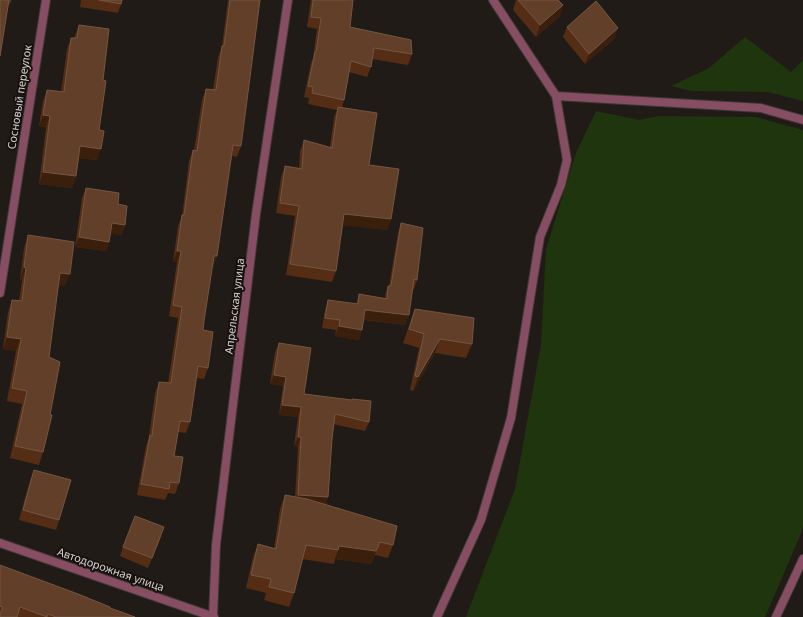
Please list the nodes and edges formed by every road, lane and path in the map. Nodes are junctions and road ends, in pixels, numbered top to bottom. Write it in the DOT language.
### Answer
graph roads {
  1 [pos="46,0"];
  2 [pos="288,0"];
  3 [pos="493,0"];
  4 [pos="556,96"];
  5 [pos="803,120"];
  6 [pos="0,293"];
  7 [pos="0,543"];
  8 [pos="803,559"];
  9 [pos="213,617"];
  10 [pos="437,617"];
  11 [pos="776,617"];
  1 -- 6 [label="street, Сосновый переулок"];
  2 -- 9 [label="street, Апрельская улица"];
  3 -- 4 [label="street"];
  4 -- 5 [label="street"];
  4 -- 10 [label="street"];
  7 -- 9 [label="street, Автодорожная улица"];
  8 -- 11 [label="street"];
}
